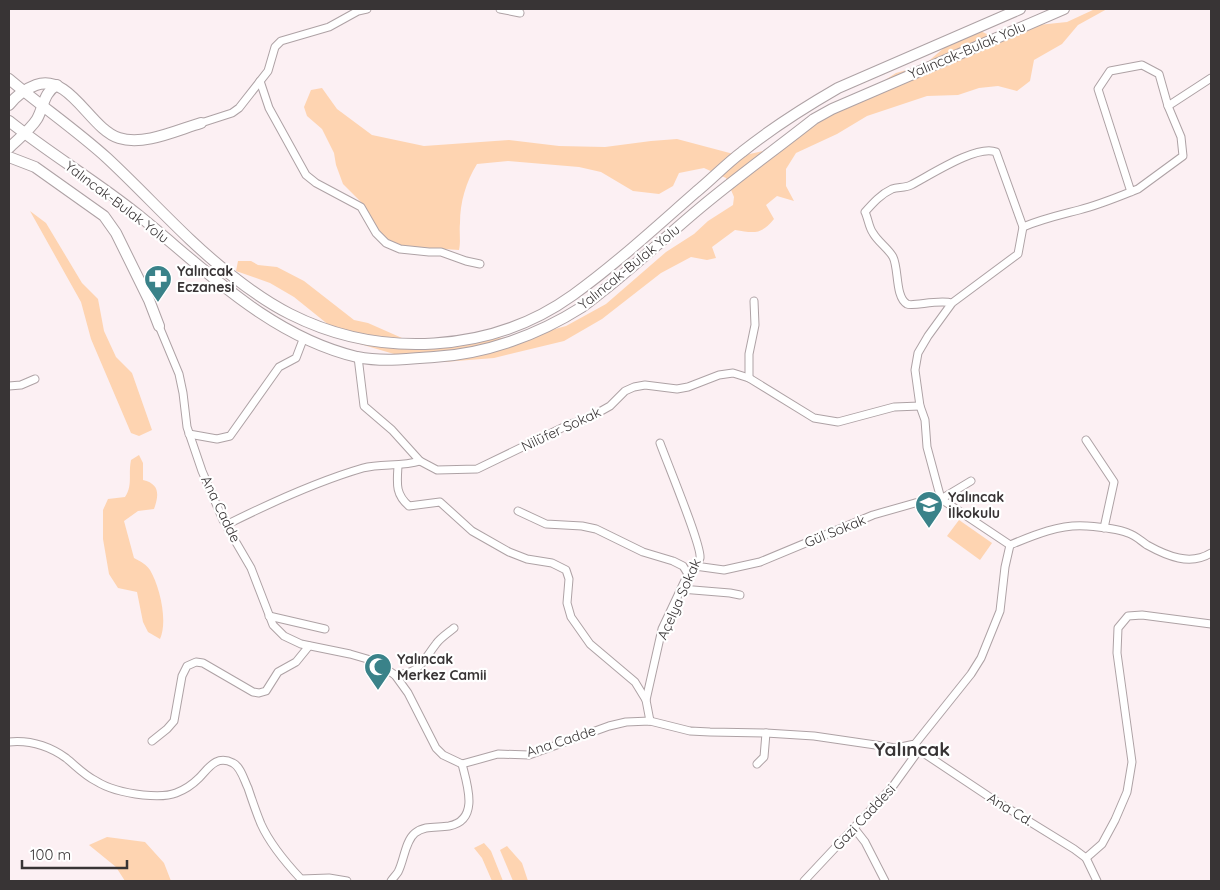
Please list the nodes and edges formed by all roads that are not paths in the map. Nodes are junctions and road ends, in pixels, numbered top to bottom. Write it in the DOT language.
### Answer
graph roads {
  1 [pos="366,9"];
  2 [pos="500,9"];
  3 [pos="1020,9"];
  4 [pos="1064,9"];
  5 [pos="520,13"];
  6 [pos="1211,78"];
  7 [pos="9,79"];
  8 [pos="260,81"];
  9 [pos="57,85"];
  10 [pos="23,92"];
  11 [pos="42,105"];
  12 [pos="9,106"];
  13 [pos="1168,106"];
  14 [pos="9,121"];
  15 [pos="201,123"];
  16 [pos="23,133"];
  17 [pos="9,148"];
  18 [pos="9,157"];
  19 [pos="1131,192"];
  20 [pos="1023,227"];
  21 [pos="480,264"];
  22 [pos="754,301"];
  23 [pos="952,303"];
  24 [pos="159,326"];
  25 [pos="304,337"];
  26 [pos="358,357"];
  27 [pos="749,378"];
  28 [pos="35,379"];
  29 [pos="9,386"];
  30 [pos="920,406"];
  31 [pos="189,434"];
  32 [pos="1086,440"];
  33 [pos="660,442"];
  34 [pos="420,461"];
  35 [pos="398,466"];
  36 [pos="971,481"];
  37 [pos="941,499"];
  38 [pos="518,511"];
  39 [pos="226,525"];
  40 [pos="1104,528"];
  41 [pos="1010,545"];
  42 [pos="1211,552"];
  43 [pos="696,566"];
  44 [pos="688,574"];
  45 [pos="681,589"];
  46 [pos="740,595"];
  47 [pos="269,616"];
  48 [pos="1211,624"];
  49 [pos="454,628"];
  50 [pos="325,629"];
  51 [pos="309,646"];
  52 [pos="396,675"];
  53 [pos="646,700"];
  54 [pos="650,721"];
  55 [pos="766,733"];
  56 [pos="152,741"];
  57 [pos="9,742"];
  58 [pos="917,747"];
  59 [pos="462,764"];
  60 [pos="757,764"];
  61 [pos="854,828"];
  62 [pos="1086,858"];
  63 [pos="347,881"];
  64 [pos="391,881"];
  65 [pos="804,881"];
  66 [pos="885,881"];
  67 [pos="1097,881"];
  1 -- 8 [label="street"];
  2 -- 5 [label="street"];
  3 -- 11 [label="main road, Yalıncak-Bulak Yolu"];
  4 -- 26 [label="main road, Yalıncak-Bulak Yolu"];
  6 -- 13 [label="street"];
  7 -- 10 [label="main road, Yalıncak-Bulak Yolu"];
  8 -- 15 [label="street"];
  8 -- 21 [label="street"];
  9 -- 10 [label="main road"];
  9 -- 11 [label="main road"];
  9 -- 15 [label="main road"];
  10 -- 11 [label="main road, Yalıncak-Bulak Yolu"];
  10 -- 12 [label="main road"];
  11 -- 16 [label="main road"];
  13 -- 19 [label="street"];
  13 -- 19 [label="street"];
  14 -- 16 [label="main road, Yalıncak-Bulak Yolu"];
  16 -- 17 [label="main road"];
  16 -- 25 [label="main road, Yalıncak-Bulak Yolu"];
  18 -- 24 [label="main road"];
  19 -- 20 [label="street"];
  20 -- 23 [label="street"];
  20 -- 23 [label="street"];
  22 -- 27 [label="street"];
  23 -- 30 [label="street"];
  24 -- 31 [label="street, Ana Cadde"];
  25 -- 26 [label="main road, Yalıncak-Bulak Yolu"];
  25 -- 31 [label="street"];
  26 -- 34 [label="street"];
  27 -- 30 [label="street, Nilüfer Sokak"];
  27 -- 34 [label="street, Nilüfer Sokak"];
  28 -- 29 [label="street"];
  30 -- 37 [label="street"];
  31 -- 39 [label="street, Ana Cadde"];
  32 -- 40 [label="street"];
  33 -- 43 [label="street, Açelya Sokak"];
  34 -- 35 [label="street"];
  35 -- 39 [label="street"];
  35 -- 53 [label="street"];
  36 -- 37 [label="street, Gül Sokak"];
  37 -- 41 [label="street"];
  37 -- 43 [label="street, Gül Sokak"];
  38 -- 44 [label="street"];
  39 -- 47 [label="street, Ana Cadde"];
  40 -- 41 [label="street"];
  40 -- 42 [label="street"];
  41 -- 58 [label="street"];
  43 -- 44 [label="street, Açelya Sokak"];
  44 -- 45 [label="street, Açelya Sokak"];
  45 -- 46 [label="street"];
  45 -- 53 [label="street, Açelya Sokak"];
  47 -- 50 [label="street"];
  47 -- 51 [label="street, Ana Cadde"];
  48 -- 62 [label="street"];
  49 -- 52 [label="street"];
  51 -- 52 [label="street, Ana Cadde"];
  51 -- 56 [label="street"];
  52 -- 59 [label="street, Ana Cadde"];
  53 -- 54 [label="street"];
  54 -- 55 [label="street, Ana Cadde"];
  54 -- 59 [label="street, Ana Cadde"];
  55 -- 58 [label="street, Ana Cadde"];
  55 -- 60 [label="street"];
  57 -- 63 [label="street"];
  58 -- 61 [label="street, Gazi Caddesi"];
  58 -- 62 [label="street, Ana Cd."];
  59 -- 64 [label="street"];
  61 -- 65 [label="street, Gazi Caddesi"];
  61 -- 66 [label="street"];
  62 -- 67 [label="street, Ana Cd."];
}
